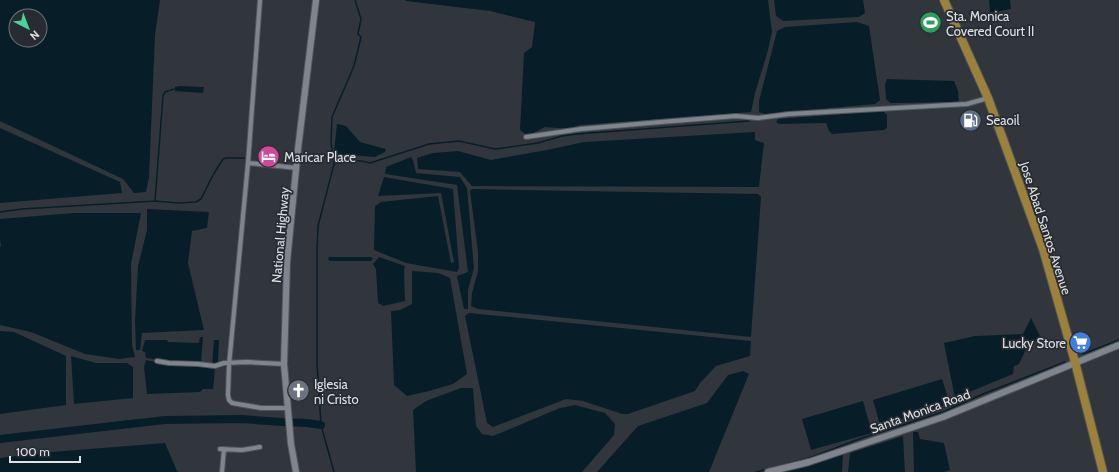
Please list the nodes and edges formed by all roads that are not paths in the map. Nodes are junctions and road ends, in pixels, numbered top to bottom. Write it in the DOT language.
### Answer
graph roads {
  1 [pos="260,0"];
  2 [pos="316,0"];
  3 [pos="944,0"];
  4 [pos="988,98"];
  5 [pos="526,137"];
  6 [pos="248,163"];
  7 [pos="297,168"];
  8 [pos="1119,344"];
  9 [pos="157,361"];
  10 [pos="1075,362"];
  11 [pos="229,363"];
  12 [pos="284,364"];
  13 [pos="288,409"];
  14 [pos="260,447"];
  15 [pos="222,472"];
  16 [pos="296,472"];
  17 [pos="768,472"];
  18 [pos="1103,472"];
  1 -- 6 [label="street"];
  2 -- 7 [label="main road, National Highway"];
  3 -- 4 [label="highway, Jose Abad Santos Avenue"];
  4 -- 5 [label="street"];
  4 -- 10 [label="highway, Jose Abad Santos Avenue"];
  6 -- 7 [label="street"];
  6 -- 11 [label="street"];
  7 -- 12 [label="main road, National Highway"];
  8 -- 10 [label="main road, Santa Monica Road"];
  9 -- 11 [label="street"];
  10 -- 17 [label="main road, Santa Monica Road"];
  10 -- 18 [label="highway, Jose Abad Santos Avenue"];
  11 -- 12 [label="street"];
  11 -- 13 [label="street"];
  12 -- 13 [label="main road, National Highway"];
  13 -- 16 [label="main road, National Highway"];
  14 -- 15 [label="street"];
}
